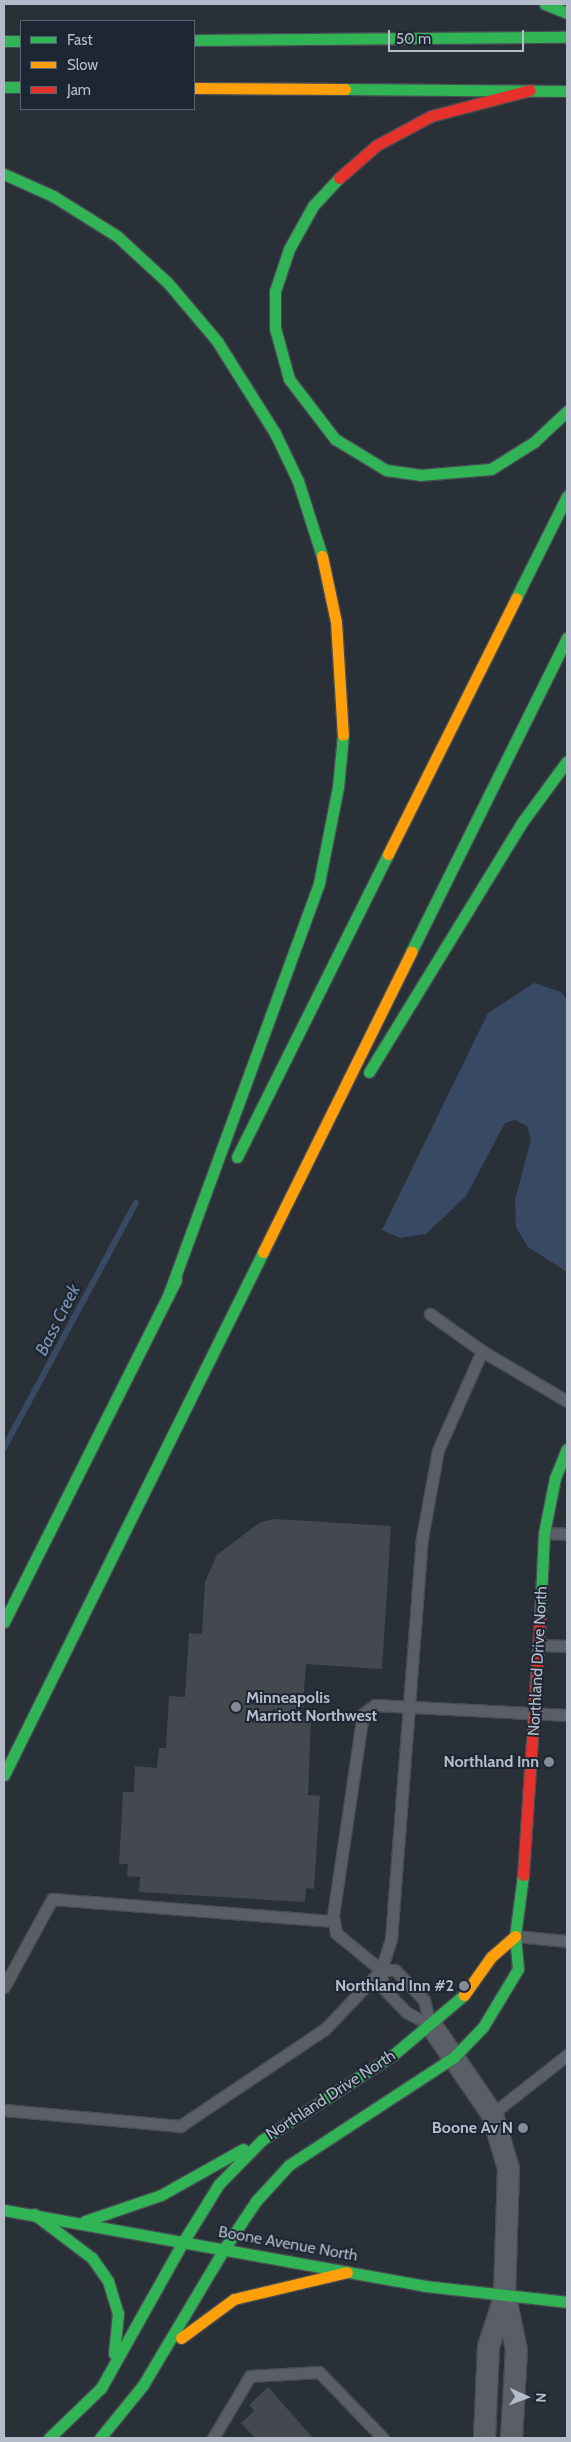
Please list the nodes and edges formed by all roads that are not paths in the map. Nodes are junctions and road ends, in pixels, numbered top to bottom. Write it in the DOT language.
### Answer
graph roads {
  1 [pos="545,4"];
  2 [pos="567,13"];
  3 [pos="567,36"];
  4 [pos="195,40"];
  5 [pos="4,41"];
  6 [pos="20,41"];
  7 [pos="4,87"];
  8 [pos="20,87"];
  9 [pos="195,88"];
  10 [pos="530,90"];
  11 [pos="567,91"];
  12 [pos="4,174"];
  13 [pos="567,410"];
  14 [pos="567,496"];
  15 [pos="567,638"];
  16 [pos="567,761"];
  17 [pos="276,1224"];
  18 [pos="168,1296"];
  19 [pos="430,1314"];
  20 [pos="482,1351"];
  21 [pos="567,1401"];
  22 [pos="567,1449"];
  23 [pos="544,1533"];
  24 [pos="567,1534"];
  25 [pos="4,1622"];
  26 [pos="539,1645"];
  27 [pos="567,1646"];
  28 [pos="408,1708"];
  29 [pos="536,1713"];
  30 [pos="567,1715"];
  31 [pos="4,1775"];
  32 [pos="334,1922"];
  33 [pos="515,1936"];
  34 [pos="567,1941"];
  35 [pos="381,1970"];
  36 [pos="4,1987"];
  37 [pos="431,2025"];
  38 [pos="567,2055"];
  39 [pos="454,2057"];
  40 [pos="4,2110"];
  41 [pos="492,2114"];
  42 [pos="262,2140"];
  43 [pos="4,2210"];
  44 [pos="34,2214"];
  45 [pos="80,2222"];
  46 [pos="184,2242"];
  47 [pos="224,2249"];
  48 [pos="347,2272"];
  49 [pos="504,2297"];
  50 [pos="567,2302"];
  51 [pos="158,2360"];
  52 [pos="101,2388"];
  53 [pos="49,2438"];
  54 [pos="100,2438"];
  55 [pos="213,2438"];
  56 [pos="383,2438"];
  57 [pos="484,2438"];
  58 [pos="511,2438"];
  1 -- 2 [label="main road"];
  3 -- 4 [label="main road"];
  5 -- 6 [label="main road"];
  7 -- 8 [label="main road"];
  9 -- 10 [label="main road"];
  10 -- 11 [label="main road"];
  10 -- 13 [label="main road"];
  12 -- 18 [label="main road"];
  14 -- 18 [label="main road"];
  15 -- 17 [label="main road"];
  16 -- 17 [label="main road"];
  17 -- 31 [label="main road"];
  18 -- 25 [label="main road"];
  19 -- 20 [label="lane"];
  20 -- 21 [label="lane"];
  20 -- 28 [label="lane"];
  22 -- 23 [label="main road, Northland Drive North"];
  23 -- 24 [label="lane"];
  23 -- 26 [label="main road, Northland Drive North"];
  26 -- 27 [label="lane"];
  26 -- 29 [label="main road, Northland Drive North"];
  28 -- 29 [label="lane"];
  28 -- 32 [label="lane"];
  28 -- 35 [label="lane"];
  29 -- 30 [label="lane"];
  29 -- 33 [label="main road, Northland Drive North"];
  32 -- 35 [label="lane"];
  32 -- 36 [label="lane"];
  33 -- 34 [label="lane"];
  33 -- 37 [label="main road, Northland Drive North"];
  33 -- 39 [label="main road, Northland Drive North"];
  35 -- 37 [label="lane"];
  35 -- 37 [label="lane"];
  35 -- 40 [label="lane"];
  37 -- 39 [label="street"];
  37 -- 42 [label="main road, Northland Drive North"];
  38 -- 41 [label="lane"];
  39 -- 41 [label="street"];
  39 -- 47 [label="main road, Northland Drive North"];
  41 -- 49 [label="street"];
  42 -- 45 [label="main road"];
  42 -- 46 [label="main road, Northland Drive North"];
  43 -- 44 [label="main road, Boone Avenue North"];
  44 -- 45 [label="main road, Boone Avenue North"];
  44 -- 52 [label="main road"];
  45 -- 46 [label="main road, Boone Avenue North"];
  46 -- 47 [label="main road, Boone Avenue North"];
  46 -- 52 [label="main road, Northland Drive North"];
  47 -- 48 [label="main road, Boone Avenue North"];
  47 -- 51 [label="main road, Northland Drive North"];
  48 -- 49 [label="main road, Boone Avenue North"];
  48 -- 51 [label="main road"];
  49 -- 50 [label="main road, Boone Avenue North"];
  49 -- 57 [label="street"];
  49 -- 58 [label="street"];
  51 -- 54 [label="main road"];
  52 -- 53 [label="main road"];
  55 -- 56 [label="lane"];
}
